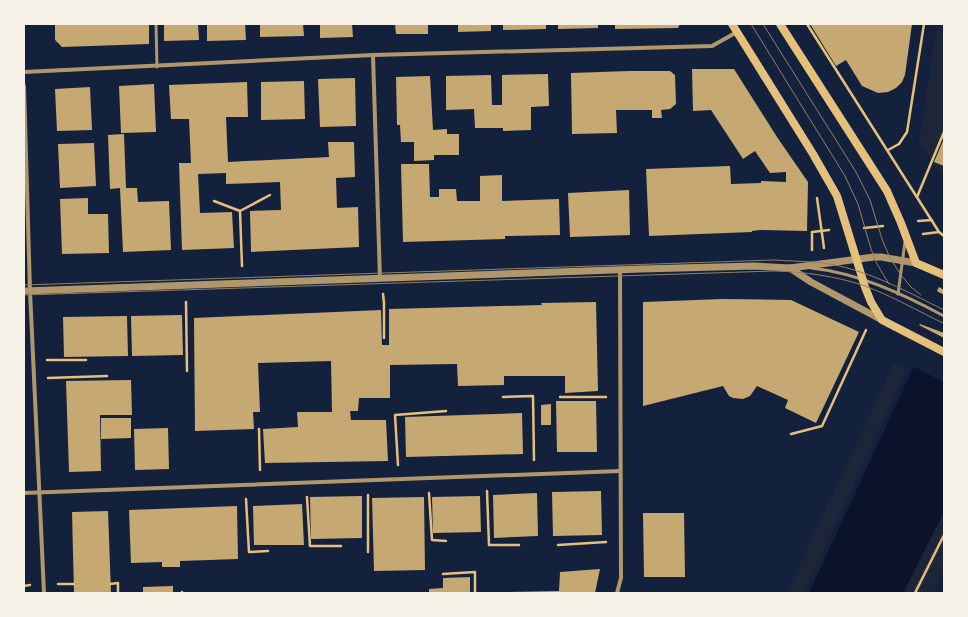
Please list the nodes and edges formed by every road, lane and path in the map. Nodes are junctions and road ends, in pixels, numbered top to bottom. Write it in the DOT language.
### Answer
graph roads {
  1 [pos="156,24"];
  2 [pos="732,24"];
  3 [pos="780,24"];
  4 [pos="807,24"];
  5 [pos="924,24"];
  6 [pos="737,32"];
  7 [pos="373,55"];
  8 [pos="157,67"];
  9 [pos="24,72"];
  10 [pos="24,86"];
  11 [pos="944,132"];
  12 [pos="888,150"];
  13 [pos="270,194"];
  14 [pos="917,197"];
  15 [pos="214,201"];
  16 [pos="240,211"];
  17 [pos="822,231"];
  18 [pos="934,232"];
  19 [pos="939,232"];
  20 [pos="906,236"];
  21 [pos="944,236"];
  22 [pos="824,254"];
  23 [pos="856,259"];
  24 [pos="903,260"];
  25 [pos="916,262"];
  26 [pos="790,268"];
  27 [pos="620,270"];
  28 [pos="944,275"];
  29 [pos="380,279"];
  30 [pos="863,280"];
  31 [pos="242,283"];
  32 [pos="186,286"];
  33 [pos="27,291"];
  34 [pos="898,294"];
  35 [pos="944,316"];
  36 [pos="882,320"];
  37 [pos="866,330"];
  38 [pos="384,338"];
  39 [pos="944,352"];
  40 [pos="86,360"];
  41 [pos="33,361"];
  42 [pos="187,371"];
  43 [pos="107,376"];
  44 [pos="34,379"];
  45 [pos="503,397"];
  46 [pos="560,397"];
  47 [pos="620,397"];
  48 [pos="446,411"];
  49 [pos="259,429"];
  50 [pos="791,434"];
  51 [pos="620,471"];
  52 [pos="534,474"];
  53 [pos="486,476"];
  54 [pos="428,478"];
  55 [pos="398,479"];
  56 [pos="367,481"];
  57 [pos="306,483"];
  58 [pos="246,485"];
  59 [pos="261,485"];
  60 [pos="24,493"];
  61 [pos="39,493"];
  62 [pos="944,535"];
  63 [pos="621,540"];
  64 [pos="446,541"];
  65 [pos="519,545"];
  66 [pos="558,545"];
  67 [pos="341,546"];
  68 [pos="268,551"];
  69 [pos="368,552"];
  70 [pos="443,574"];
  71 [pos="110,584"];
  72 [pos="44,593"];
  73 [pos="118,593"];
  74 [pos="475,593"];
  75 [pos="617,593"];
  76 [pos="914,593"];
  1 -- 8 [label="lane"];
  2 -- 6 [label="main road"];
  3 -- 20 [label="main road"];
  4 -- 12 [label="path"];
  5 -- 12 [label="path"];
  6 -- 7 [label="street"];
  6 -- 23 [label="main road"];
  7 -- 8 [label="street"];
  7 -- 29 [label="street"];
  8 -- 9 [label="street"];
  10 -- 33 [label="street"];
  11 -- 14 [label="path"];
  12 -- 14 [label="path"];
  13 -- 16 [label="path"];
  14 -- 19 [label="path"];
  15 -- 16 [label="path"];
  16 -- 31 [label="path"];
  17 -- 22 [label="path"];
  18 -- 19 [label="path"];
  19 -- 21 [label="path"];
  20 -- 24 [label="lane"];
  20 -- 25 [label="main road"];
  23 -- 24 [label="street"];
  23 -- 26 [label="street"];
  23 -- 30 [label="main road"];
  24 -- 25 [label="street"];
  24 -- 34 [label="lane"];
  25 -- 28 [label="main road"];
  26 -- 27 [label="street"];
  26 -- 30 [label="lane"];
  26 -- 36 [label="street"];
  27 -- 29 [label="street"];
  27 -- 47 [label="street"];
  29 -- 31 [label="street"];
  29 -- 38 [label="path"];
  30 -- 34 [label="lane"];
  30 -- 36 [label="main road"];
  31 -- 32 [label="street"];
  32 -- 33 [label="street"];
  32 -- 42 [label="path"];
  33 -- 41 [label="street"];
  34 -- 35 [label="lane"];
  36 -- 39 [label="main road"];
  37 -- 50 [label="path"];
  40 -- 41 [label="path"];
  41 -- 44 [label="street"];
  43 -- 44 [label="path"];
  44 -- 61 [label="street"];
  45 -- 52 [label="path"];
  46 -- 47 [label="path"];
  47 -- 51 [label="street"];
  48 -- 55 [label="path"];
  49 -- 59 [label="path"];
  51 -- 52 [label="street"];
  51 -- 63 [label="street"];
  52 -- 53 [label="street"];
  53 -- 54 [label="street"];
  53 -- 65 [label="path"];
  54 -- 55 [label="street"];
  54 -- 64 [label="path"];
  55 -- 56 [label="street"];
  56 -- 57 [label="street"];
  56 -- 69 [label="path"];
  57 -- 59 [label="street"];
  57 -- 67 [label="path"];
  58 -- 59 [label="street"];
  58 -- 61 [label="street"];
  58 -- 68 [label="path"];
  60 -- 61 [label="street"];
  61 -- 72 [label="street"];
  62 -- 76 [label="path"];
  63 -- 66 [label="path"];
  63 -- 75 [label="street"];
  70 -- 74 [label="path"];
  71 -- 73 [label="path"];
}
